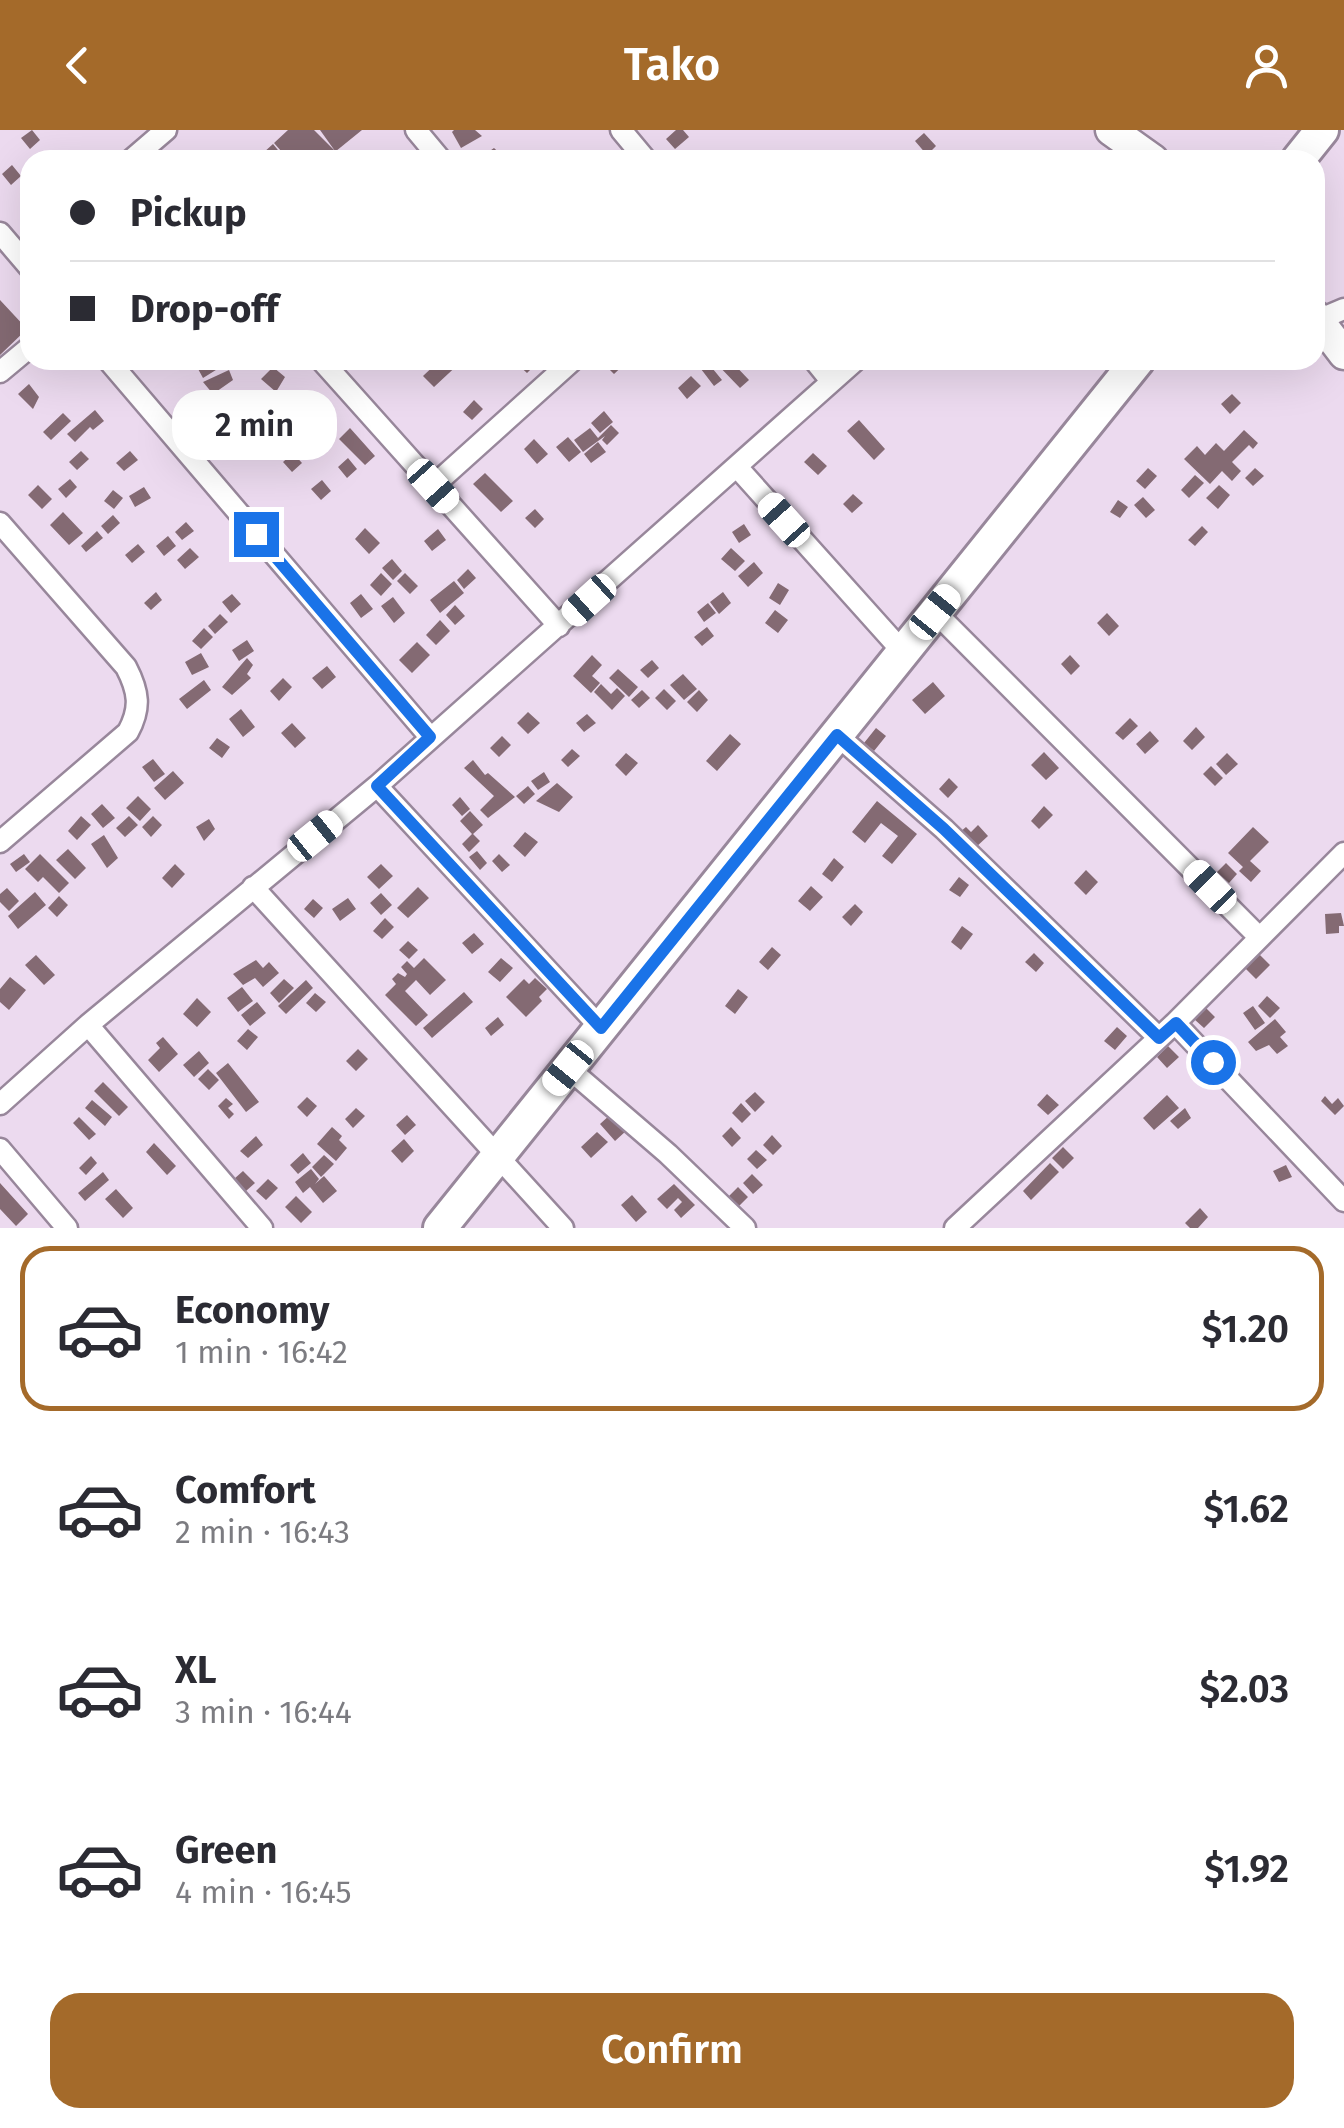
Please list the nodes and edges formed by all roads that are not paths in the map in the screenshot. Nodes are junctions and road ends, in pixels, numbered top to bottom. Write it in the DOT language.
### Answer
graph roads {
  1 [pos="166,130"];
  2 [pos="416,130"];
  3 [pos="621,130"];
  4 [pos="1112,130"];
  5 [pos="1322,130"];
  6 [pos="147,150"];
  7 [pos="433,150"];
  8 [pos="638,150"];
  9 [pos="1140,150"];
  10 [pos="1306,150"];
  11 [pos="0,233"];
  12 [pos="20,250"];
  13 [pos="1326,315"];
  14 [pos="1344,354"];
  15 [pos="20,355"];
  16 [pos="117,370"];
  17 [pos="330,370"];
  18 [pos="562,370"];
  19 [pos="822,370"];
  20 [pos="844,370"];
  21 [pos="1130,370"];
  22 [pos="0,372"];
  23 [pos="831,381"];
  24 [pos="737,467"];
  25 [pos="433,486"];
  26 [pos="0,523"];
  27 [pos="935,612"];
  28 [pos="559,626"];
  29 [pos="903,652"];
  30 [pos="837,735"];
  31 [pos="430,737"];
  32 [pos="377,786"];
  33 [pos="0,842"];
  34 [pos="1344,853"];
  35 [pos="253,887"];
  36 [pos="1259,937"];
  37 [pos="1176,1023"];
  38 [pos="88,1025"];
  39 [pos="601,1028"];
  40 [pos="1159,1038"];
  41 [pos="568,1068"];
  42 [pos="0,1104"];
  43 [pos="0,1149"];
  44 [pos="497,1156"];
  45 [pos="1344,1201"];
  46 [pos="68,1228"];
  47 [pos="262,1228"];
  48 [pos="440,1228"];
  49 [pos="563,1228"];
  50 [pos="745,1228"];
  51 [pos="955,1228"];
  1 -- 6 [label="street"];
  2 -- 7 [label="street"];
  3 -- 8 [label="street"];
  4 -- 9 [label="street"];
  5 -- 10 [label="main road"];
  11 -- 12 [label="street"];
  13 -- 14 [label="street"];
  15 -- 22 [label="street"];
  16 -- 31 [label="street"];
  17 -- 25 [label="street"];
  18 -- 25 [label="street"];
  19 -- 23 [label="street"];
  20 -- 23 [label="street"];
  21 -- 27 [label="main road"];
  23 -- 24 [label="street"];
  24 -- 28 [label="street"];
  24 -- 29 [label="street"];
  25 -- 28 [label="street"];
  26 -- 33 [label="street"];
  27 -- 29 [label="main road"];
  27 -- 36 [label="street"];
  28 -- 31 [label="street"];
  29 -- 30 [label="main road"];
  30 -- 39 [label="main road"];
  30 -- 40 [label="street"];
  31 -- 32 [label="street"];
  32 -- 35 [label="street"];
  32 -- 39 [label="street"];
  34 -- 36 [label="street"];
  35 -- 38 [label="street"];
  35 -- 44 [label="street"];
  36 -- 37 [label="street"];
  37 -- 40 [label="street"];
  37 -- 45 [label="street"];
  38 -- 42 [label="street"];
  38 -- 47 [label="street"];
  39 -- 41 [label="main road"];
  40 -- 51 [label="street"];
  41 -- 44 [label="main road"];
  41 -- 50 [label="street"];
  43 -- 46 [label="street"];
  44 -- 48 [label="main road"];
  44 -- 49 [label="street"];
}
